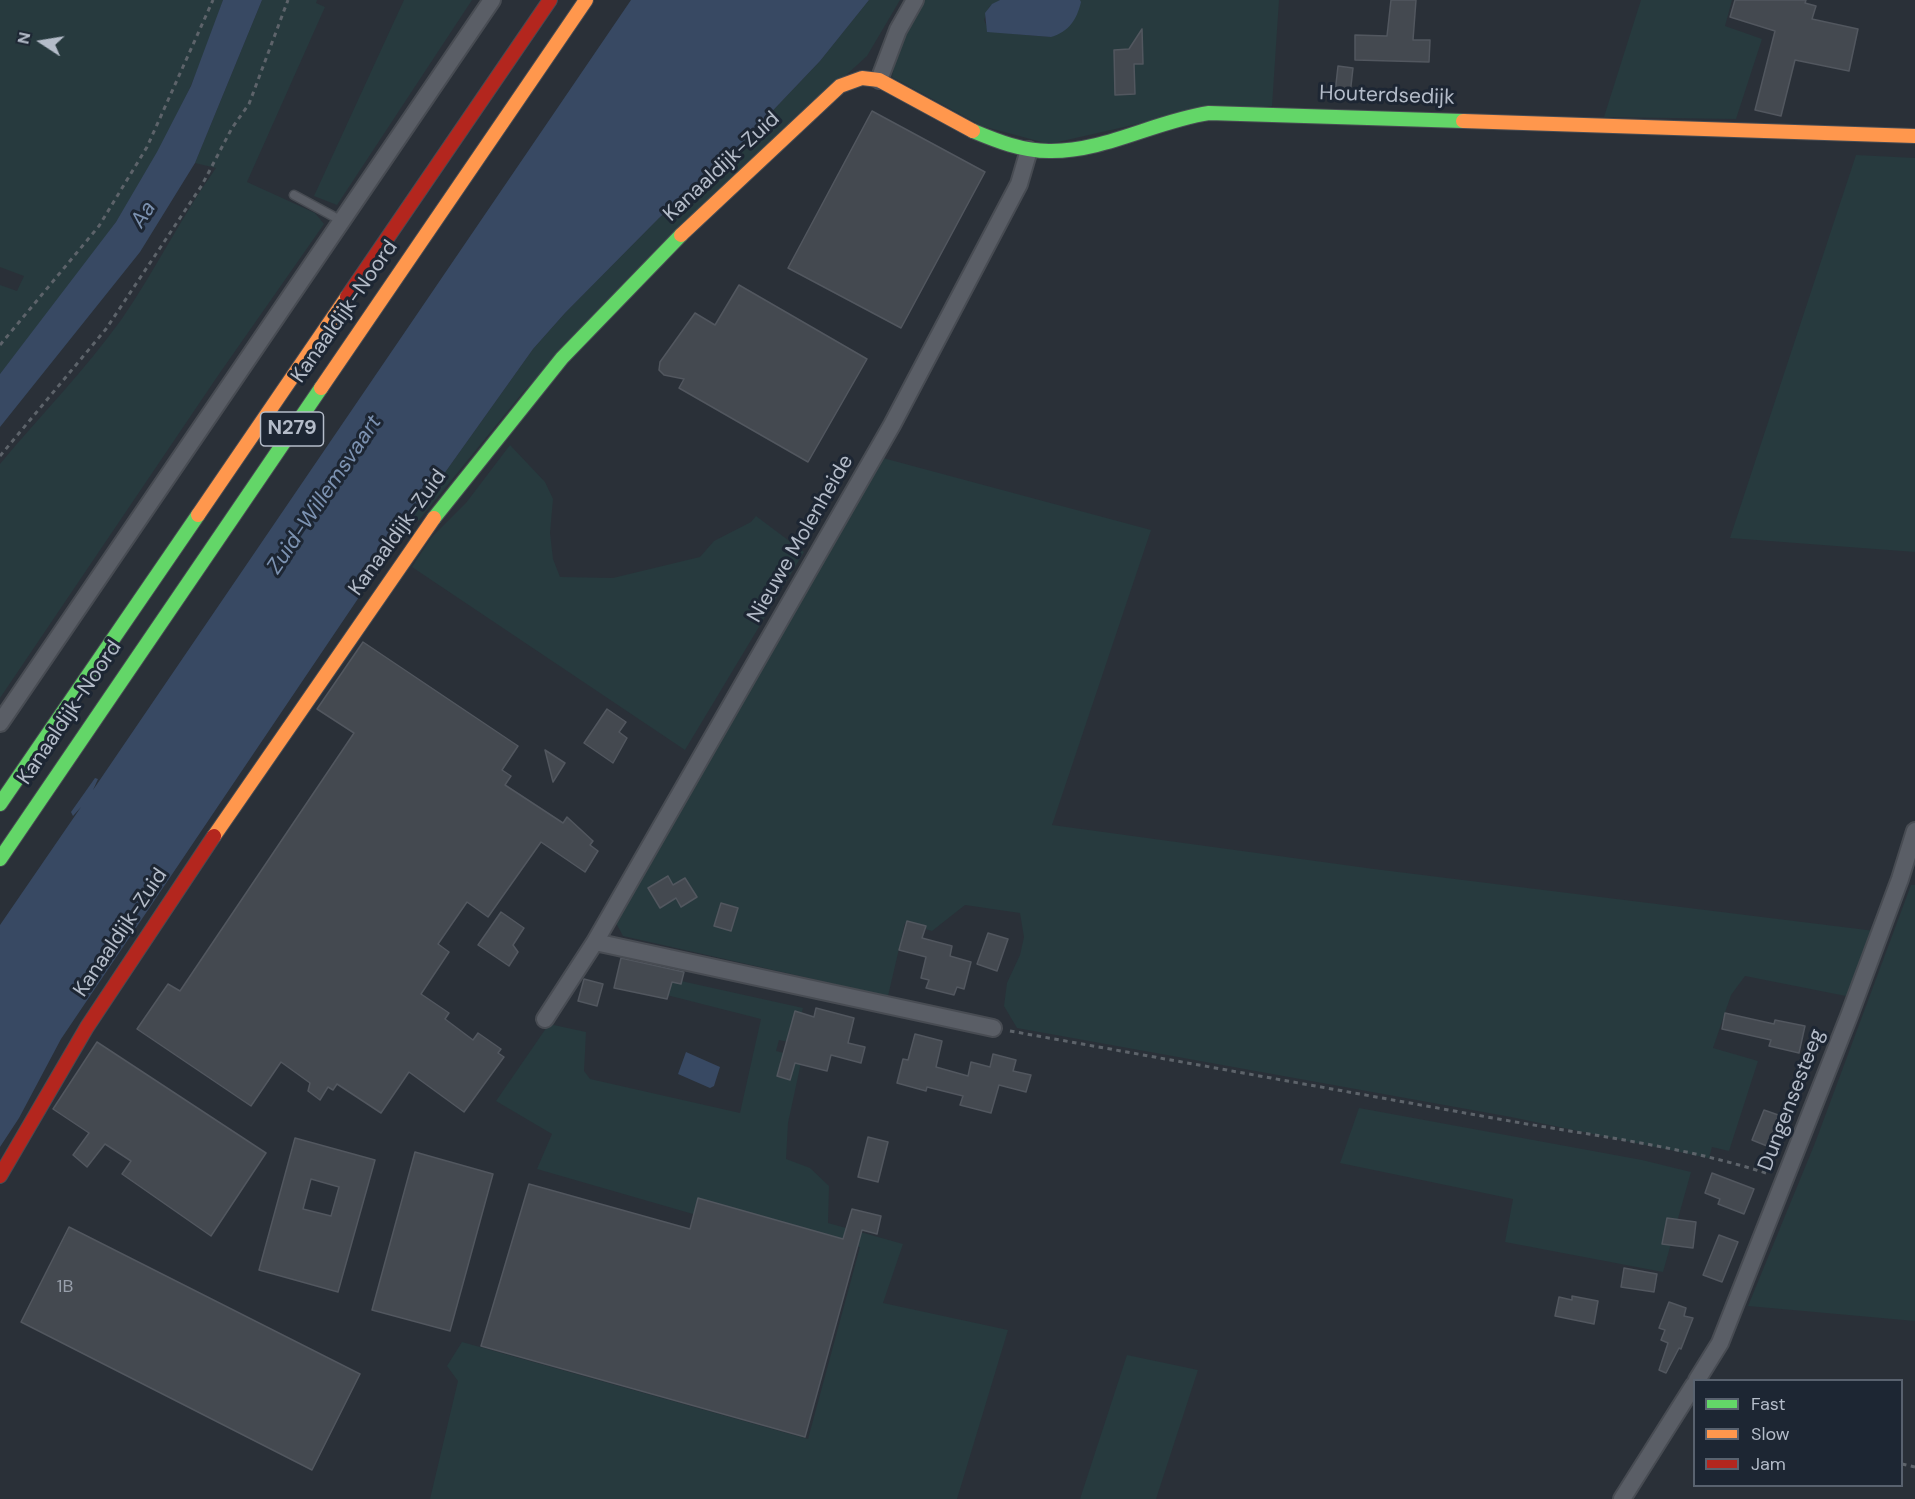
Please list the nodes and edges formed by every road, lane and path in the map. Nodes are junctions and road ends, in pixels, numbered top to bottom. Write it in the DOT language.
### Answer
graph roads {
  1 [pos="213,0"];
  2 [pos="288,0"];
  3 [pos="492,0"];
  4 [pos="549,0"];
  5 [pos="586,0"];
  6 [pos="915,0"];
  7 [pos="879,80"];
  8 [pos="1915,136"];
  9 [pos="1029,150"];
  10 [pos="294,195"];
  11 [pos="342,221"];
  12 [pos="0,345"];
  13 [pos="0,456"];
  14 [pos="0,723"];
  15 [pos="0,804"];
  16 [pos="1915,831"];
  17 [pos="0,858"];
  18 [pos="1908,879"];
  19 [pos="595,942"];
  20 [pos="545,1018"];
  21 [pos="993,1028"];
  22 [pos="0,1176"];
  23 [pos="1785,1180"];
  24 [pos="1698,1379"];
  25 [pos="1693,1387"];
  26 [pos="1622,1499"];
  1 -- 12 [label="path"];
  2 -- 13 [label="path"];
  3 -- 11 [label="street"];
  4 -- 15 [label="main road, Kanaaldijk-Noord / N279"];
  5 -- 17 [label="main road, Kanaaldijk-Noord / N279"];
  6 -- 7 [label="street"];
  7 -- 9 [label="main road, Houterdsedijk"];
  7 -- 22 [label="main road, Kanaaldijk-Zuid"];
  8 -- 9 [label="main road, Houterdsedijk"];
  9 -- 19 [label="street, Nieuwe Molenheide"];
  10 -- 11 [label="lane"];
  11 -- 14 [label="street"];
  16 -- 18 [label="street, Dungensesteeg"];
  18 -- 23 [label="street, Dungensesteeg"];
  19 -- 20 [label="street, Nieuwe Molenheide"];
  19 -- 21 [label="street"];
  21 -- 23 [label="path"];
  23 -- 24 [label="street, Dungensesteeg"];
  25 -- 26 [label="street"];
}
